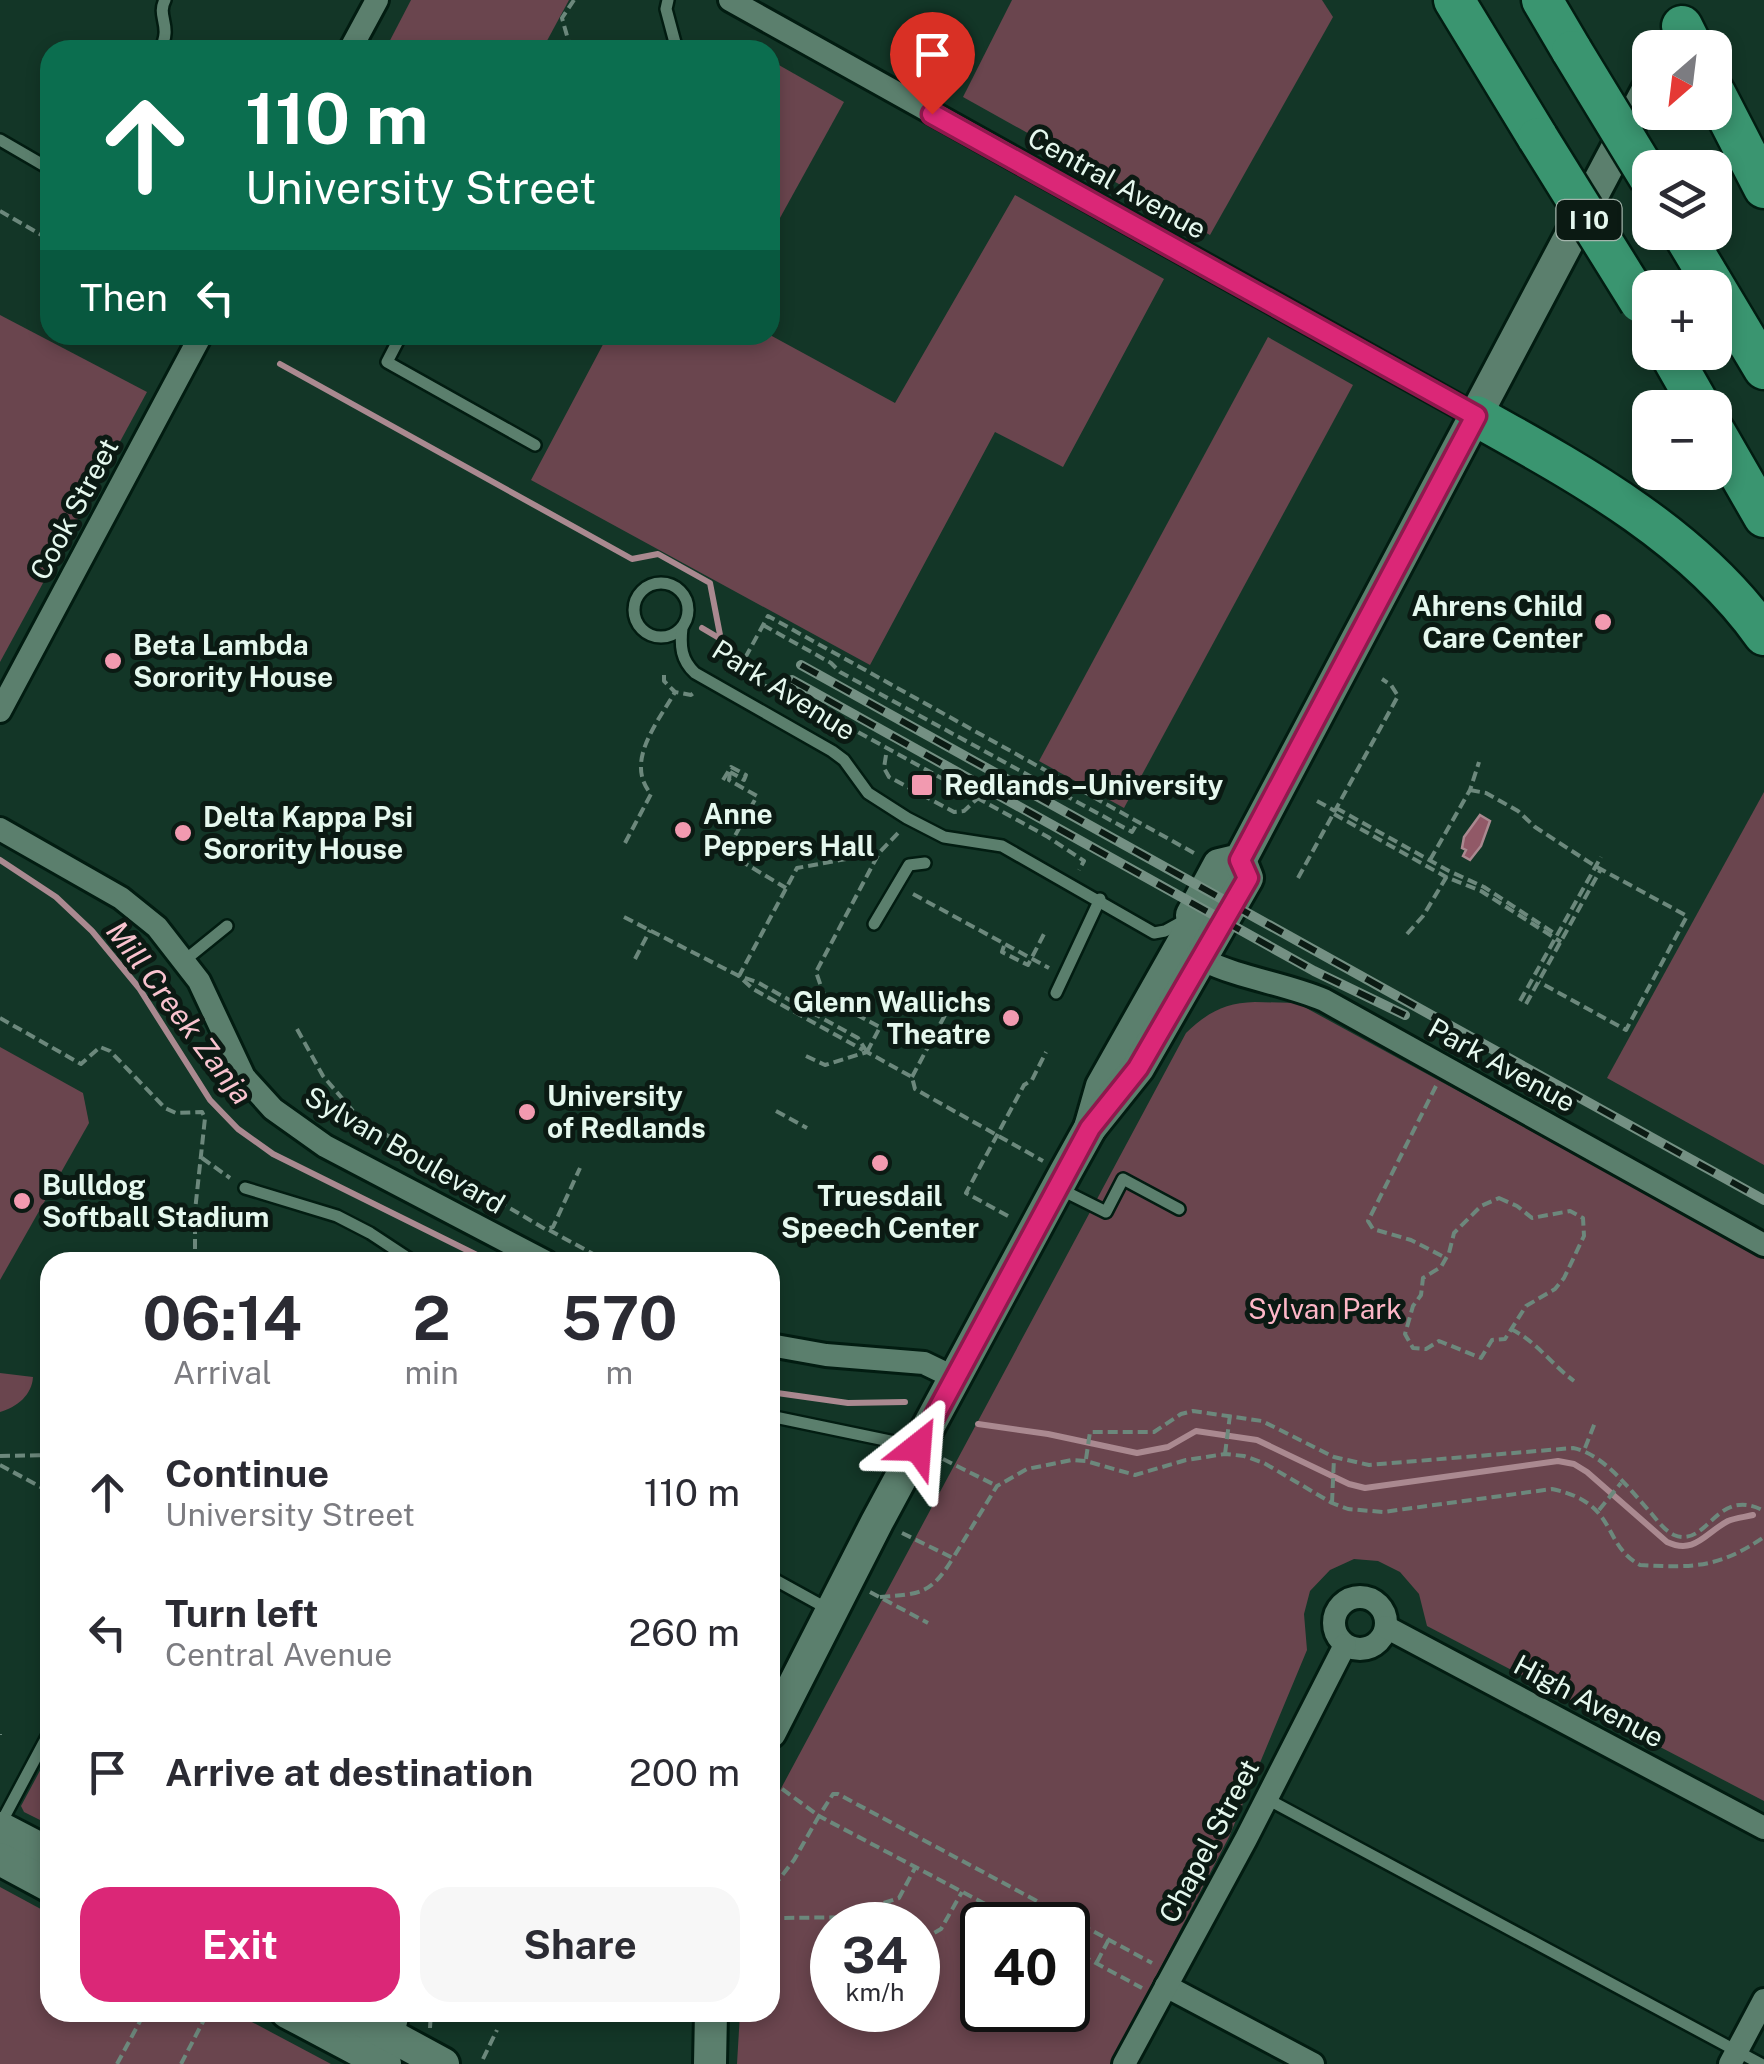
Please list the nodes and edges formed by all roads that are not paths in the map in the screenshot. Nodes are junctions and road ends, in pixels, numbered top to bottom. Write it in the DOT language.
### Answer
graph roads {
  1 [pos="165,0"];
  2 [pos="376,0"];
  3 [pos="668,0"];
  4 [pos="730,0"];
  5 [pos="1454,0"];
  6 [pos="1542,0"];
  7 [pos="165,40"];
  8 [pos="355,40"];
  9 [pos="675,40"];
  10 [pos="1632,120"];
  11 [pos="1732,125"];
  12 [pos="0,140"];
  13 [pos="1632,150"];
  14 [pos="40,163"];
  15 [pos="1764,188"];
  16 [pos="1693,250"];
  17 [pos="1632,290"];
  18 [pos="196,345"];
  19 [pos="397,345"];
  20 [pos="1764,369"];
  21 [pos="1476,416"];
  22 [pos="535,445"];
  23 [pos="1732,461"];
  24 [pos="1764,517"];
  25 [pos="682,628"];
  26 [pos="1764,635"];
  27 [pos="0,710"];
  28 [pos="0,829"];
  29 [pos="1240,860"];
  30 [pos="925,864"];
  31 [pos="1100,900"];
  32 [pos="1192,915"];
  33 [pos="874,924"];
  34 [pos="227,926"];
  35 [pos="185,960"];
  36 [pos="1203,960"];
  37 [pos="1056,994"];
  38 [pos="1090,1128"];
  39 [pos="1061,1180"];
  40 [pos="245,1188"];
  41 [pos="1179,1209"];
  42 [pos="1764,1245"];
  43 [pos="399,1252"];
  44 [pos="527,1252"];
  45 [pos="780,1347"];
  46 [pos="955,1378"];
  47 [pos="780,1418"];
  48 [pos="918,1447"];
  49 [pos="780,1582"];
  50 [pos="832,1611"];
  51 [pos="1386,1628"];
  52 [pos="1345,1645"];
  53 [pos="780,1712"];
  54 [pos="40,1750"];
  55 [pos="1266,1799"];
  56 [pos="0,1827"];
  57 [pos="1764,1828"];
  58 [pos="40,1849"];
  59 [pos="0,1859"];
  60 [pos="40,1881"];
  61 [pos="1166,1985"];
  62 [pos="1764,2000"];
  63 [pos="319,2022"];
  64 [pos="361,2022"];
  65 [pos="711,2022"];
  66 [pos="394,2045"];
  67 [pos="1733,2058"];
  68 [pos="443,2064"];
  69 [pos="710,2064"];
  70 [pos="1124,2064"];
  71 [pos="1313,2064"];
  72 [pos="1761,2064"];
  1 -- 7 [label="lane"];
  2 -- 8 [label="street"];
  3 -- 9 [label="lane"];
  4 -- 21 [label="street, Central Avenue"];
  5 -- 17 [label="highway, I 10, bridge"];
  6 -- 13 [label="highway, I 10, bridge"];
  10 -- 21 [label="street"];
  11 -- 15 [label="highway"];
  12 -- 14 [label="lane"];
  16 -- 20 [label="highway"];
  18 -- 27 [label="street, Cook Street"];
  19 -- 22 [label="lane"];
  21 -- 26 [label="highway"];
  21 -- 29 [label="street"];
  23 -- 24 [label="highway"];
  25 -- 25 [label="lane, Park Avenue"];
  25 -- 31 [label="lane, Park Avenue"];
  28 -- 35 [label="street, Sylvan Boulevard"];
  29 -- 32 [label="street"];
  29 -- 36 [label="street"];
  30 -- 33 [label="lane"];
  31 -- 32 [label="lane, Park Avenue"];
  31 -- 37 [label="lane"];
  32 -- 38 [label="street"];
  34 -- 35 [label="lane"];
  35 -- 44 [label="street, Sylvan Boulevard"];
  36 -- 38 [label="street"];
  36 -- 42 [label="street, Park Avenue"];
  38 -- 39 [label="street"];
  39 -- 41 [label="lane"];
  39 -- 46 [label="street"];
  40 -- 43 [label="lane"];
  45 -- 46 [label="street"];
  46 -- 48 [label="street"];
  47 -- 48 [label="lane"];
  48 -- 50 [label="street"];
  49 -- 50 [label="lane"];
  50 -- 53 [label="street"];
  51 -- 52 [label="street"];
  51 -- 52 [label="street"];
  51 -- 57 [label="street, High Avenue"];
  52 -- 55 [label="street, Chapel Street"];
  54 -- 56 [label="lane"];
  55 -- 61 [label="street, Chapel Street"];
  55 -- 67 [label="lane"];
  56 -- 58 [label="street"];
  59 -- 60 [label="street"];
  61 -- 70 [label="street, Chapel Street"];
  61 -- 71 [label="street"];
  62 -- 67 [label="street"];
  63 -- 66 [label="street"];
  64 -- 66 [label="street"];
  65 -- 69 [label="street"];
  66 -- 68 [label="street"];
  67 -- 72 [label="lane"];
}
